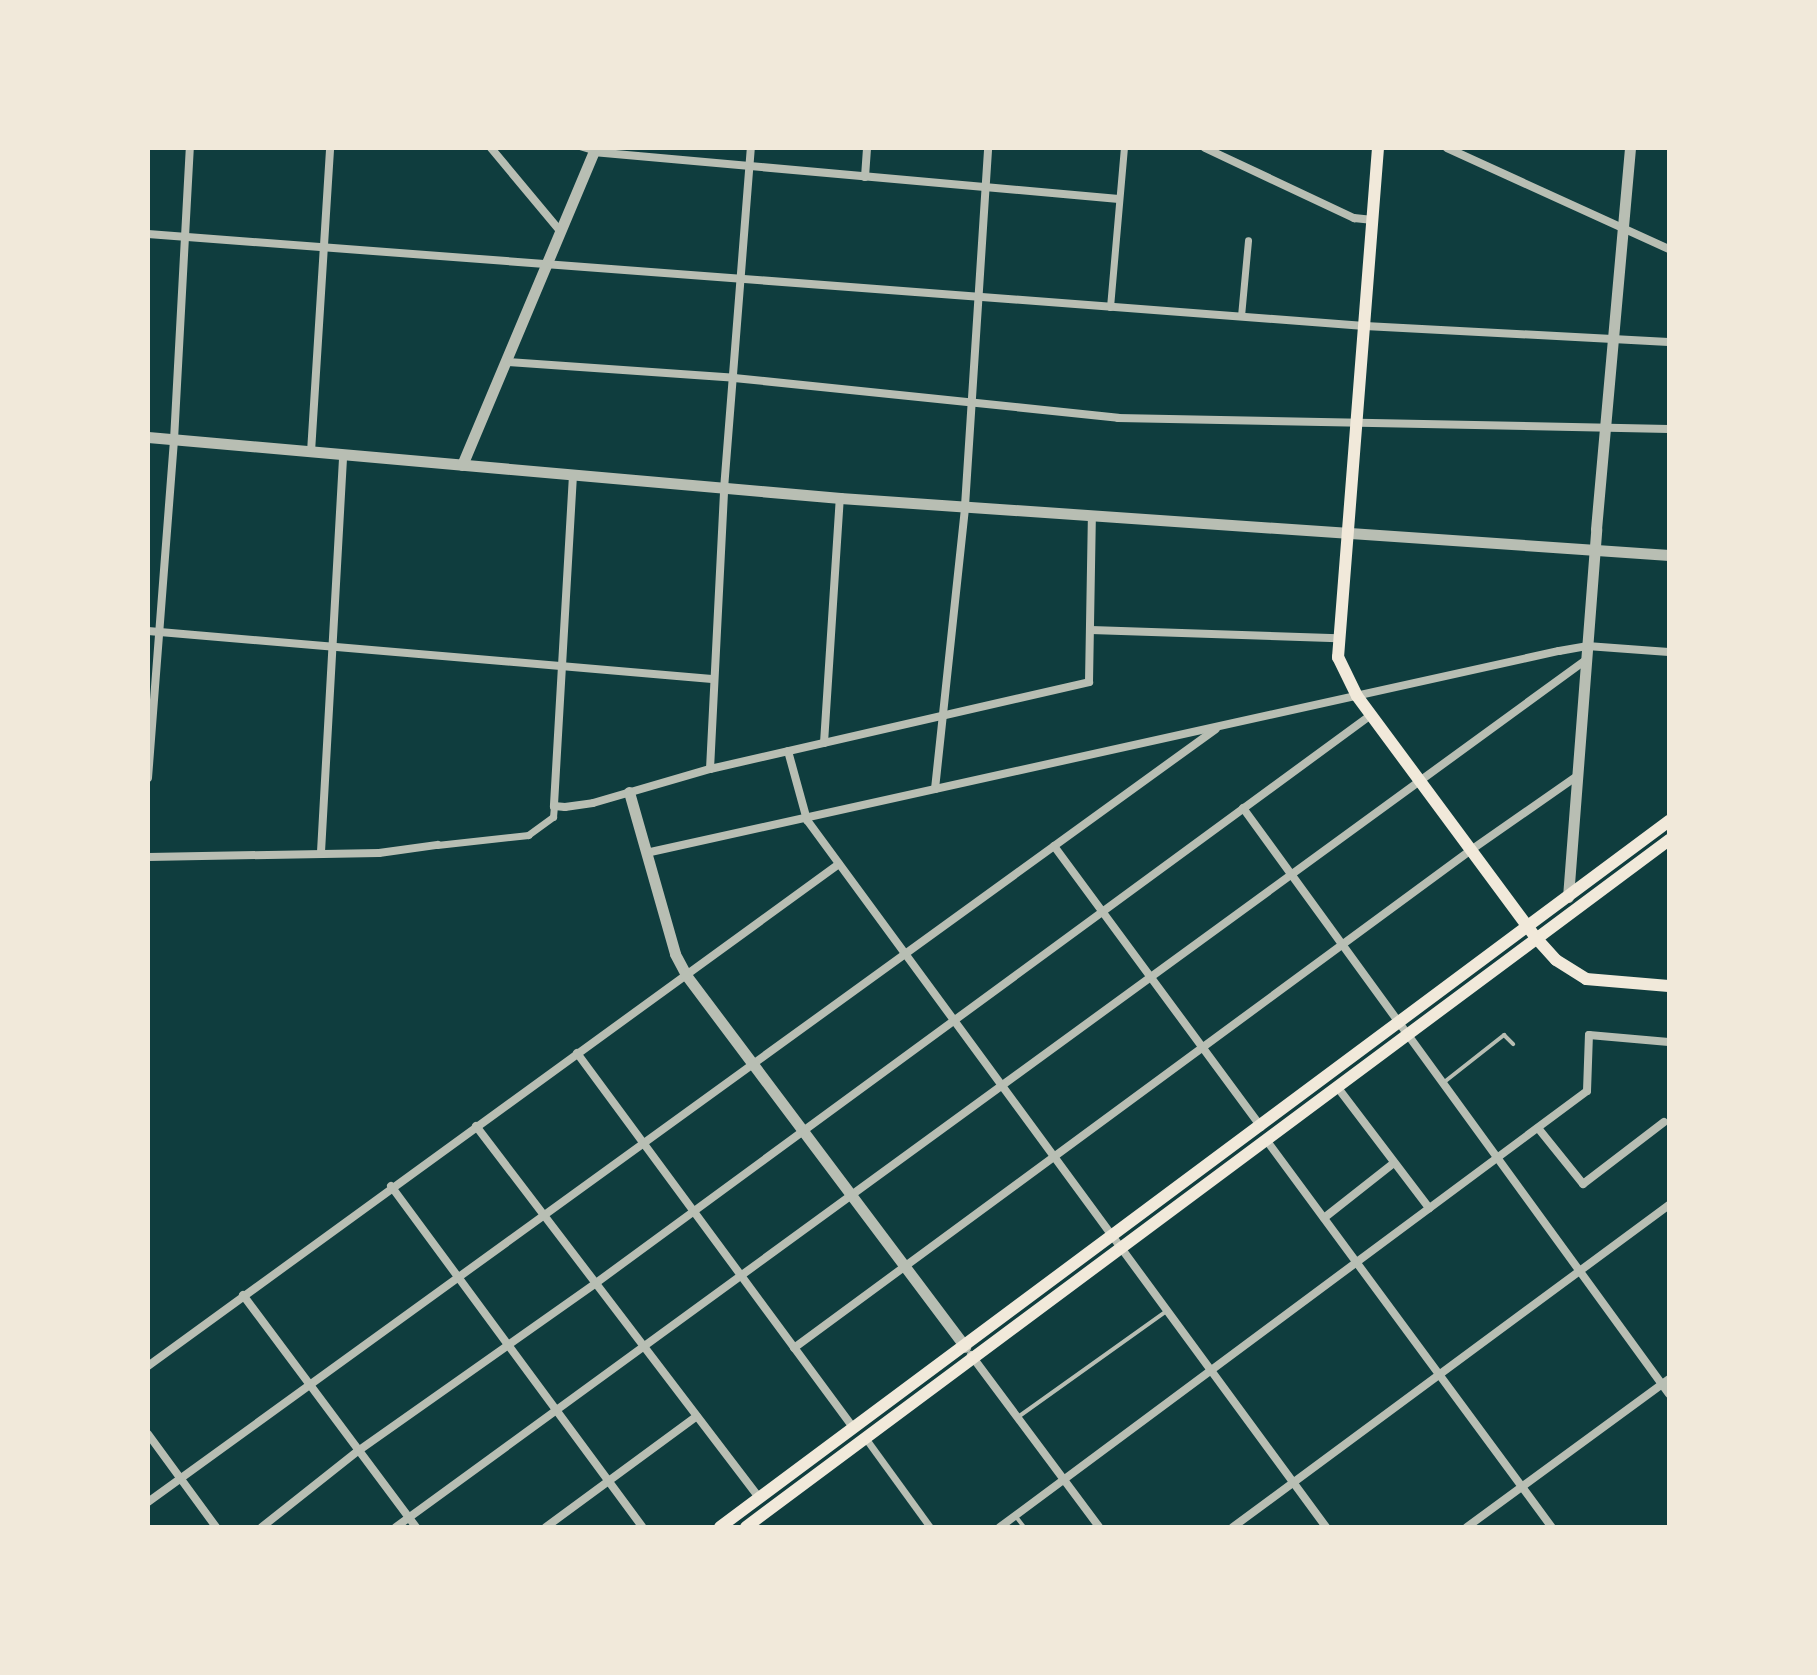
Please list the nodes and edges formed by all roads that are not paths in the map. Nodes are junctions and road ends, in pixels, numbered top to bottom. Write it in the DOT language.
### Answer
graph roads {
  1 [pos="190,148"];
  2 [pos="330,148"];
  3 [pos="491,148"];
  4 [pos="580,148"];
  5 [pos="751,148"];
  6 [pos="867,148"];
  7 [pos="988,148"];
  8 [pos="1124,148"];
  9 [pos="1205,148"];
  10 [pos="1378,148"];
  11 [pos="1447,148"];
  12 [pos="1630,148"];
  13 [pos="594,150"];
  14 [pos="749,168"];
  15 [pos="865,177"];
  16 [pos="985,188"];
  17 [pos="1119,199"];
  18 [pos="1373,220"];
  19 [pos="1622,227"];
  20 [pos="561,232"];
  21 [pos="148,234"];
  22 [pos="185,237"];
  23 [pos="1248,240"];
  24 [pos="323,246"];
  25 [pos="1669,249"];
  26 [pos="548,264"];
  27 [pos="743,280"];
  28 [pos="979,297"];
  29 [pos="1110,307"];
  30 [pos="1241,316"];
  31 [pos="1365,326"];
  32 [pos="1614,338"];
  33 [pos="1669,342"];
  34 [pos="508,362"];
  35 [pos="734,378"];
  36 [pos="973,403"];
  37 [pos="1357,422"];
  38 [pos="1607,425"];
  39 [pos="1669,429"];
  40 [pos="148,437"];
  41 [pos="174,440"];
  42 [pos="311,452"];
  43 [pos="343,455"];
  44 [pos="462,465"];
  45 [pos="573,475"];
  46 [pos="724,489"];
  47 [pos="840,498"];
  48 [pos="965,506"];
  49 [pos="1092,515"];
  50 [pos="1347,533"];
  51 [pos="1594,550"];
  52 [pos="1669,555"];
  53 [pos="1091,630"];
  54 [pos="148,631"];
  55 [pos="158,632"];
  56 [pos="1338,638"];
  57 [pos="1587,646"];
  58 [pos="330,647"];
  59 [pos="1669,652"];
  60 [pos="1586,660"];
  61 [pos="563,666"];
  62 [pos="712,679"];
  63 [pos="1357,696"];
  64 [pos="1371,715"];
  65 [pos="941,718"];
  66 [pos="1216,729"];
  67 [pos="824,743"];
  68 [pos="788,751"];
  69 [pos="710,769"];
  70 [pos="1577,776"];
  71 [pos="148,778"];
  72 [pos="1419,780"];
  73 [pos="935,789"];
  74 [pos="629,792"];
  75 [pos="554,806"];
  76 [pos="1243,808"];
  77 [pos="807,820"];
  78 [pos="1669,821"];
  79 [pos="1669,840"];
  80 [pos="437,845"];
  81 [pos="1054,846"];
  82 [pos="1471,850"];
  83 [pos="321,852"];
  84 [pos="646,853"];
  85 [pos="148,857"];
  86 [pos="839,864"];
  87 [pos="1290,875"];
  88 [pos="1568,897"];
  89 [pos="1101,913"];
  90 [pos="1528,926"];
  91 [pos="1537,939"];
  92 [pos="1342,945"];
  93 [pos="905,954"];
  94 [pos="686,975"];
  95 [pos="1150,978"];
  96 [pos="1669,986"];
  97 [pos="954,1020"];
  98 [pos="1400,1024"];
  99 [pos="1409,1036"];
  100 [pos="1669,1042"];
  101 [pos="1513,1044"];
  102 [pos="1202,1047"];
  103 [pos="577,1053"];
  104 [pos="754,1064"];
  105 [pos="1443,1083"];
  106 [pos="1002,1086"];
  107 [pos="1338,1088"];
  108 [pos="1664,1122"];
  109 [pos="476,1126"];
  110 [pos="1261,1127"];
  111 [pos="1538,1128"];
  112 [pos="805,1130"];
  113 [pos="1267,1141"];
  114 [pos="644,1143"];
  115 [pos="1054,1157"];
  116 [pos="1497,1158"];
  117 [pos="1394,1163"];
  118 [pos="391,1186"];
  119 [pos="854,1196"];
  120 [pos="1669,1205"];
  121 [pos="1429,1208"];
  122 [pos="694,1211"];
  123 [pos="544,1215"];
  124 [pos="1324,1218"];
  125 [pos="1113,1237"];
  126 [pos="1122,1249"];
  127 [pos="1357,1262"];
  128 [pos="905,1266"];
  129 [pos="1579,1271"];
  130 [pos="458,1277"];
  131 [pos="742,1278"];
  132 [pos="596,1283"];
  133 [pos="243,1295"];
  134 [pos="1167,1311"];
  135 [pos="507,1343"];
  136 [pos="965,1347"];
  137 [pos="645,1348"];
  138 [pos="794,1348"];
  139 [pos="973,1358"];
  140 [pos="148,1366"];
  141 [pos="1211,1370"];
  142 [pos="1440,1374"];
  143 [pos="1665,1382"];
  144 [pos="309,1385"];
  145 [pos="1669,1394"];
  146 [pos="556,1410"];
  147 [pos="697,1416"];
  148 [pos="1018,1417"];
  149 [pos="854,1429"];
  150 [pos="148,1434"];
  151 [pos="866,1439"];
  152 [pos="358,1451"];
  153 [pos="180,1478"];
  154 [pos="1064,1479"];
  155 [pos="608,1481"];
  156 [pos="1293,1482"];
  157 [pos="1522,1487"];
  158 [pos="759,1498"];
  159 [pos="148,1502"];
  160 [pos="1015,1516"];
  161 [pos="409,1518"];
  162 [pos="216,1527"];
  163 [pos="262,1527"];
  164 [pos="396,1527"];
  165 [pos="416,1527"];
  166 [pos="546,1527"];
  167 [pos="642,1527"];
  168 [pos="720,1527"];
  169 [pos="746,1527"];
  170 [pos="930,1527"];
  171 [pos="1000,1527"];
  172 [pos="1024,1527"];
  173 [pos="1099,1527"];
  174 [pos="1233,1527"];
  175 [pos="1326,1527"];
  176 [pos="1467,1527"];
  177 [pos="1552,1527"];
  1 -- 22 [label="street"];
  2 -- 24 [label="street"];
  3 -- 20 [label="street"];
  4 -- 13 [label="lane"];
  5 -- 14 [label="street"];
  6 -- 15 [label="street"];
  7 -- 16 [label="street"];
  8 -- 17 [label="street"];
  9 -- 18 [label="street"];
  10 -- 18 [label="main road"];
  11 -- 19 [label="street"];
  12 -- 19 [label="street"];
  13 -- 14 [label="street"];
  13 -- 20 [label="street"];
  14 -- 15 [label="street"];
  14 -- 27 [label="street"];
  15 -- 16 [label="street"];
  16 -- 17 [label="street"];
  16 -- 28 [label="street"];
  17 -- 29 [label="street"];
  18 -- 31 [label="main road"];
  19 -- 25 [label="street"];
  19 -- 32 [label="street"];
  20 -- 26 [label="street"];
  21 -- 22 [label="street"];
  22 -- 24 [label="street"];
  22 -- 41 [label="street"];
  23 -- 30 [label="street"];
  24 -- 26 [label="street"];
  24 -- 42 [label="street"];
  26 -- 27 [label="street"];
  26 -- 34 [label="street"];
  27 -- 28 [label="street"];
  27 -- 35 [label="street"];
  28 -- 29 [label="street"];
  28 -- 36 [label="street"];
  29 -- 30 [label="street"];
  30 -- 31 [label="street"];
  31 -- 32 [label="street"];
  31 -- 37 [label="main road"];
  32 -- 33 [label="street"];
  32 -- 38 [label="street"];
  34 -- 35 [label="street"];
  34 -- 44 [label="street"];
  35 -- 36 [label="street"];
  35 -- 46 [label="street"];
  36 -- 37 [label="street"];
  36 -- 48 [label="street"];
  37 -- 38 [label="street"];
  37 -- 50 [label="main road"];
  38 -- 39 [label="street"];
  38 -- 51 [label="street"];
  40 -- 41 [label="street"];
  41 -- 42 [label="street"];
  41 -- 55 [label="street"];
  42 -- 43 [label="street"];
  43 -- 44 [label="street"];
  43 -- 58 [label="street"];
  44 -- 45 [label="street"];
  45 -- 46 [label="street"];
  45 -- 61 [label="street"];
  46 -- 47 [label="street"];
  46 -- 62 [label="street"];
  47 -- 48 [label="street"];
  47 -- 67 [label="street"];
  48 -- 49 [label="street"];
  48 -- 65 [label="street"];
  49 -- 50 [label="street"];
  49 -- 53 [label="street"];
  50 -- 51 [label="street"];
  50 -- 56 [label="main road"];
  51 -- 52 [label="street"];
  51 -- 57 [label="street"];
  53 -- 56 [label="street"];
  53 -- 65 [label="street"];
  54 -- 55 [label="street"];
  55 -- 58 [label="street"];
  55 -- 71 [label="street"];
  56 -- 63 [label="main road"];
  57 -- 59 [label="street"];
  57 -- 60 [label="street"];
  57 -- 63 [label="street"];
  58 -- 61 [label="street"];
  58 -- 83 [label="street"];
  60 -- 70 [label="street"];
  60 -- 72 [label="street"];
  61 -- 62 [label="street"];
  61 -- 75 [label="street"];
  62 -- 69 [label="street"];
  63 -- 64 [label="main road"];
  63 -- 66 [label="street"];
  64 -- 72 [label="main road"];
  64 -- 76 [label="street"];
  65 -- 67 [label="street"];
  65 -- 73 [label="street"];
  66 -- 73 [label="street"];
  66 -- 81 [label="street"];
  67 -- 68 [label="street"];
  68 -- 69 [label="street"];
  68 -- 77 [label="street"];
  69 -- 74 [label="street"];
  70 -- 82 [label="street"];
  70 -- 88 [label="street"];
  72 -- 82 [label="main road"];
  72 -- 87 [label="street"];
  73 -- 77 [label="street"];
  74 -- 75 [label="street"];
  74 -- 84 [label="street"];
  75 -- 80 [label="street"];
  76 -- 87 [label="street"];
  76 -- 89 [label="street"];
  77 -- 84 [label="street"];
  77 -- 86 [label="street"];
  78 -- 88 [label="main road"];
  79 -- 91 [label="main road"];
  80 -- 83 [label="street"];
  81 -- 89 [label="street"];
  81 -- 93 [label="street"];
  82 -- 90 [label="main road"];
  82 -- 92 [label="street"];
  83 -- 85 [label="street"];
  84 -- 94 [label="street"];
  86 -- 93 [label="street"];
  86 -- 94 [label="street"];
  87 -- 92 [label="street"];
  87 -- 95 [label="street"];
  88 -- 90 [label="main road"];
  89 -- 95 [label="street"];
  89 -- 97 [label="street"];
  90 -- 91 [label="main road"];
  90 -- 98 [label="main road"];
  91 -- 96 [label="main road"];
  91 -- 99 [label="main road"];
  92 -- 98 [label="street"];
  92 -- 102 [label="street"];
  93 -- 97 [label="street"];
  93 -- 104 [label="street"];
  94 -- 103 [label="street"];
  94 -- 104 [label="street"];
  95 -- 102 [label="street"];
  95 -- 106 [label="street"];
  97 -- 106 [label="street"];
  97 -- 112 [label="street"];
  98 -- 99 [label="street"];
  98 -- 110 [label="main road"];
  99 -- 105 [label="street"];
  99 -- 107 [label="main road"];
  100 -- 111 [label="street"];
  101 -- 105 [label="lane"];
  102 -- 110 [label="street"];
  102 -- 115 [label="street"];
  103 -- 109 [label="street"];
  103 -- 114 [label="street"];
  104 -- 112 [label="street"];
  104 -- 114 [label="street"];
  105 -- 116 [label="street"];
  106 -- 115 [label="street"];
  106 -- 119 [label="street"];
  107 -- 113 [label="main road"];
  107 -- 117 [label="street"];
  108 -- 111 [label="street"];
  109 -- 118 [label="street"];
  109 -- 123 [label="street"];
  110 -- 125 [label="main road"];
  111 -- 116 [label="street"];
  112 -- 119 [label="street"];
  112 -- 122 [label="street"];
  113 -- 124 [label="street"];
  113 -- 126 [label="main road"];
  114 -- 122 [label="street"];
  114 -- 123 [label="street"];
  115 -- 125 [label="street"];
  115 -- 128 [label="street"];
  116 -- 121 [label="street"];
  116 -- 129 [label="street"];
  117 -- 121 [label="street"];
  117 -- 124 [label="street"];
  118 -- 130 [label="street"];
  118 -- 133 [label="street"];
  119 -- 128 [label="street"];
  119 -- 131 [label="street"];
  120 -- 129 [label="street"];
  121 -- 127 [label="street"];
  122 -- 131 [label="street"];
  122 -- 132 [label="street"];
  123 -- 130 [label="street"];
  123 -- 132 [label="street"];
  124 -- 127 [label="street"];
  125 -- 126 [label="street"];
  125 -- 136 [label="main road"];
  126 -- 134 [label="street"];
  126 -- 139 [label="main road"];
  127 -- 141 [label="street"];
  127 -- 142 [label="street"];
  128 -- 136 [label="street"];
  128 -- 138 [label="street"];
  129 -- 142 [label="street"];
  129 -- 143 [label="street"];
  130 -- 135 [label="street"];
  130 -- 144 [label="street"];
  131 -- 137 [label="street"];
  131 -- 138 [label="street"];
  132 -- 135 [label="street"];
  132 -- 137 [label="street"];
  133 -- 140 [label="street"];
  133 -- 144 [label="street"];
  134 -- 141 [label="street"];
  134 -- 148 [label="lane"];
  135 -- 146 [label="street"];
  135 -- 152 [label="street"];
  136 -- 139 [label="street"];
  136 -- 149 [label="main road"];
  137 -- 146 [label="street"];
  137 -- 147 [label="street"];
  138 -- 149 [label="street"];
  139 -- 148 [label="street"];
  139 -- 151 [label="main road"];
  141 -- 154 [label="street"];
  141 -- 156 [label="street"];
  142 -- 156 [label="street"];
  142 -- 157 [label="street"];
  143 -- 145 [label="street"];
  143 -- 157 [label="street"];
  144 -- 152 [label="street"];
  144 -- 153 [label="street"];
  146 -- 155 [label="street"];
  146 -- 161 [label="street"];
  147 -- 155 [label="street"];
  147 -- 158 [label="street"];
  148 -- 154 [label="street"];
  149 -- 158 [label="main road"];
  150 -- 153 [label="street"];
  151 -- 169 [label="main road"];
  151 -- 170 [label="street"];
  152 -- 161 [label="street"];
  152 -- 163 [label="street"];
  153 -- 159 [label="street"];
  153 -- 162 [label="street"];
  154 -- 160 [label="street"];
  154 -- 173 [label="street"];
  155 -- 166 [label="street"];
  155 -- 167 [label="street"];
  156 -- 174 [label="street"];
  156 -- 175 [label="street"];
  157 -- 176 [label="street"];
  157 -- 177 [label="street"];
  158 -- 168 [label="main road"];
  160 -- 171 [label="street"];
  160 -- 172 [label="lane"];
  161 -- 164 [label="street"];
  161 -- 165 [label="street"];
}
